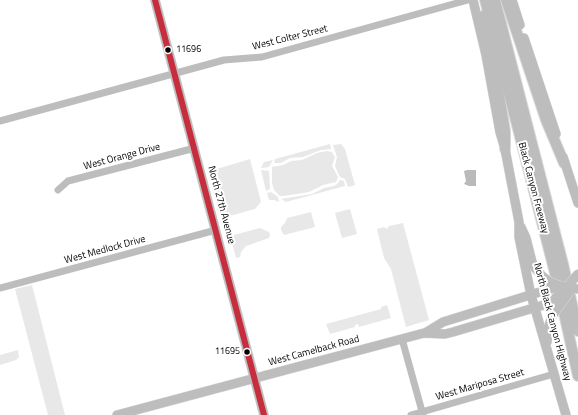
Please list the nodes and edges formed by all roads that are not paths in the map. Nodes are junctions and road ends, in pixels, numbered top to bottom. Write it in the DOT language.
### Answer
graph roads {
  1 [pos="155,0"];
  2 [pos="468,0"];
  3 [pos="473,0"];
  4 [pos="479,0"];
  5 [pos="485,0"];
  6 [pos="490,0"];
  7 [pos="495,0"];
  8 [pos="501,0"];
  9 [pos="506,0"];
  10 [pos="512,0"];
  11 [pos="174,74"];
  12 [pos="0,121"];
  13 [pos="195,148"];
  14 [pos="505,149"];
  15 [pos="564,163"];
  16 [pos="58,190"];
  17 [pos="578,203"];
  18 [pos="519,222"];
  19 [pos="216,230"];
  20 [pos="578,274"];
  21 [pos="0,288"];
  22 [pos="572,291"];
  23 [pos="531,295"];
  24 [pos="535,308"];
  25 [pos="578,331"];
  26 [pos="424,333"];
  27 [pos="402,339"];
  28 [pos="578,350"];
  29 [pos="548,353"];
  30 [pos="554,374"];
  31 [pos="578,376"];
  32 [pos="255,378"];
  33 [pos="422,414"];
  34 [pos="117,415"];
  35 [pos="264,415"];
  36 [pos="411,415"];
  37 [pos="566,415"];
  1 -- 11 [label="main road, North 27th Avenue"];
  2 -- 11 [label="street, West Colter Street"];
  3 -- 14 [label="main road, North Black Canyon Highway"];
  4 -- 14 [label="highway"];
  5 -- 31 [label="highway, Black Canyon Freeway"];
  6 -- 28 [label="highway"];
  7 -- 25 [label="highway"];
  8 -- 22 [label="highway, Black Canyon Freeway"];
  9 -- 15 [label="highway"];
  10 -- 15 [label="main road"];
  11 -- 12 [label="street, West Colter Street"];
  11 -- 13 [label="main road, North 27th Avenue"];
  13 -- 16 [label="street, West Orange Drive"];
  13 -- 19 [label="main road, North 27th Avenue"];
  14 -- 18 [label="main road, North Black Canyon Highway"];
  15 -- 17 [label="main road"];
  18 -- 22 [label="main road, bridge"];
  18 -- 23 [label="main road, North Black Canyon Highway"];
  19 -- 21 [label="street, West Medlock Drive"];
  19 -- 32 [label="main road, North 27th Avenue"];
  20 -- 22 [label="main road, bridge"];
  22 -- 23 [label="main road, West Camelback Road, bridge"];
  22 -- 24 [label="main road, West Camelback Road, bridge"];
  22 -- 29 [label="main road, bridge"];
  23 -- 24 [label="main road, North Black Canyon Highway"];
  23 -- 26 [label="main road, West Camelback Road"];
  24 -- 26 [label="main road, West Camelback Road"];
  24 -- 29 [label="main road, North Black Canyon Highway"];
  26 -- 27 [label="main road, West Camelback Road"];
  27 -- 32 [label="main road, West Camelback Road"];
  27 -- 33 [label="street"];
  29 -- 30 [label="main road, North Black Canyon Highway"];
  30 -- 33 [label="street, West Mariposa Street"];
  30 -- 37 [label="main road, North Black Canyon Highway"];
  32 -- 34 [label="main road, West Camelback Road"];
  32 -- 35 [label="main road, North 27th Avenue"];
  33 -- 36 [label="street, West Mariposa Street"];
}
